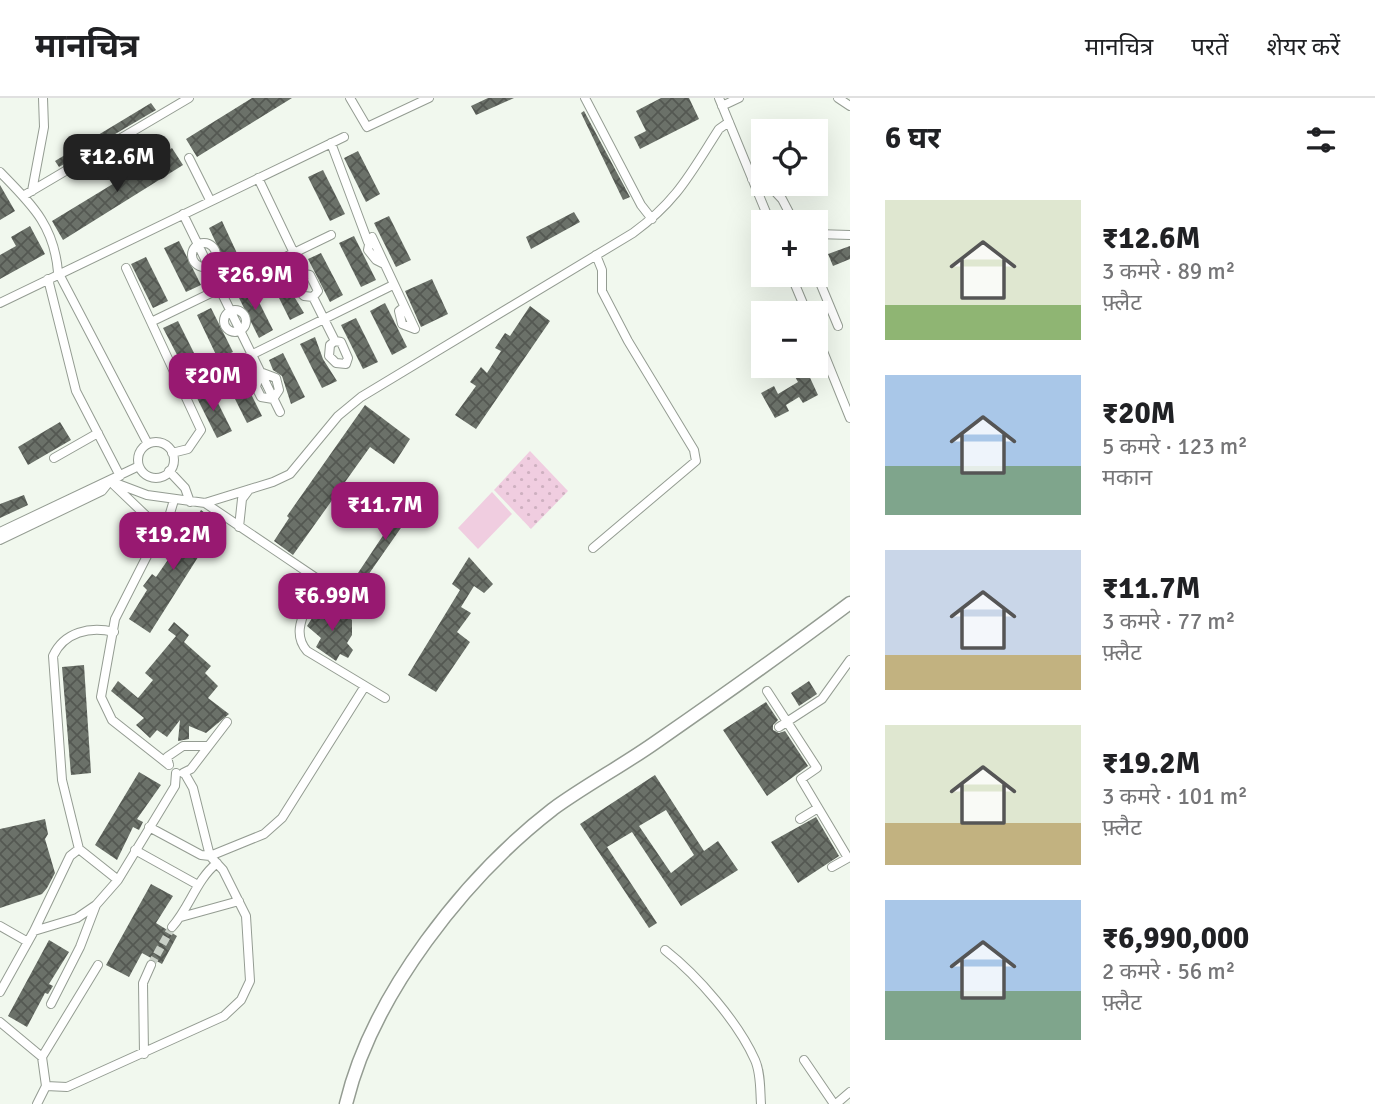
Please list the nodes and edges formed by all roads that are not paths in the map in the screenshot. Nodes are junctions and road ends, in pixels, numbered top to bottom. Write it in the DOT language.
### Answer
graph roads {
  1 [pos="43,98"];
  2 [pos="189,98"];
  3 [pos="350,98"];
  4 [pos="429,98"];
  5 [pos="585,98"];
  6 [pos="739,98"];
  7 [pos="838,98"];
  8 [pos="720,102"];
  9 [pos="850,106"];
  10 [pos="729,122"];
  11 [pos="344,137"];
  12 [pos="331,144"];
  13 [pos="189,158"];
  14 [pos="0,172"];
  15 [pos="751,177"];
  16 [pos="258,178"];
  17 [pos="32,191"];
  18 [pos="23,196"];
  19 [pos="210,200"];
  20 [pos="183,214"];
  21 [pos="652,219"];
  22 [pos="828,234"];
  23 [pos="331,235"];
  24 [pos="850,235"];
  25 [pos="294,253"];
  26 [pos="596,255"];
  27 [pos="126,268"];
  28 [pos="58,272"];
  29 [pos="304,274"];
  30 [pos="48,279"];
  31 [pos="393,285"];
  32 [pos="822,287"];
  33 [pos="219,289"];
  34 [pos="313,297"];
  35 [pos="0,303"];
  36 [pos="404,307"];
  37 [pos="324,319"];
  38 [pos="151,322"];
  39 [pos="838,326"];
  40 [pos="335,341"];
  41 [pos="252,354"];
  42 [pos="828,364"];
  43 [pos="182,389"];
  44 [pos="280,412"];
  45 [pos="850,418"];
  46 [pos="98,433"];
  47 [pos="148,444"];
  48 [pos="172,453"];
  49 [pos="54,458"];
  50 [pos="139,466"];
  51 [pos="169,471"];
  52 [pos="120,476"];
  53 [pos="110,481"];
  54 [pos="248,491"];
  55 [pos="174,500"];
  56 [pos="190,502"];
  57 [pos="205,503"];
  58 [pos="239,527"];
  59 [pos="165,530"];
  60 [pos="0,532"];
  61 [pos="0,540"];
  62 [pos="593,548"];
  63 [pos="314,577"];
  64 [pos="850,603"];
  65 [pos="365,611"];
  66 [pos="114,632"];
  67 [pos="850,660"];
  68 [pos="365,686"];
  69 [pos="767,691"];
  70 [pos="386,698"];
  71 [pos="227,722"];
  72 [pos="783,724"];
  73 [pos="207,746"];
  74 [pos="169,765"];
  75 [pos="181,773"];
  76 [pos="818,808"];
  77 [pos="800,819"];
  78 [pos="149,827"];
  79 [pos="79,849"];
  80 [pos="135,850"];
  81 [pos="213,860"];
  82 [pos="832,867"];
  83 [pos="118,880"];
  84 [pos="198,885"];
  85 [pos="239,901"];
  86 [pos="96,905"];
  87 [pos="181,917"];
  88 [pos="0,926"];
  89 [pos="172,927"];
  90 [pos="34,931"];
  91 [pos="28,942"];
  92 [pos="665,950"];
  93 [pos="98,965"];
  94 [pos="151,965"];
  95 [pos="0,992"];
  96 [pos="51,1004"];
  97 [pos="0,1022"];
  98 [pos="144,1054"];
  99 [pos="42,1058"];
  100 [pos="804,1060"];
  101 [pos="46,1086"];
  102 [pos="850,1092"];
  103 [pos="37,1104"];
  104 [pos="346,1104"];
  105 [pos="761,1104"];
  106 [pos="835,1104"];
  1 -- 17 [label="street"];
  2 -- 17 [label="street"];
  3 -- 4 [label="street"];
  5 -- 21 [label="street"];
  6 -- 8 [label="street"];
  7 -- 9 [label="street"];
  8 -- 10 [label="street"];
  10 -- 15 [label="street"];
  10 -- 21 [label="street"];
  11 -- 12 [label="street"];
  12 -- 16 [label="street"];
  12 -- 31 [label="street"];
  13 -- 19 [label="street"];
  14 -- 18 [label="street"];
  16 -- 19 [label="street"];
  16 -- 25 [label="street"];
  17 -- 18 [label="street"];
  18 -- 28 [label="street"];
  19 -- 20 [label="street"];
  20 -- 28 [label="street"];
  20 -- 33 [label="street"];
  21 -- 26 [label="street"];
  22 -- 24 [label="street"];
  23 -- 25 [label="street"];
  25 -- 29 [label="street"];
  25 -- 33 [label="street"];
  26 -- 54 [label="street"];
  26 -- 62 [label="street"];
  27 -- 38 [label="street"];
  28 -- 30 [label="street"];
  28 -- 47 [label="street"];
  29 -- 34 [label="street"];
  29 -- 34 [label="street"];
  30 -- 35 [label="street"];
  30 -- 46 [label="street"];
  31 -- 36 [label="street"];
  31 -- 37 [label="street"];
  32 -- 39 [label="street"];
  33 -- 38 [label="street"];
  33 -- 41 [label="street"];
  34 -- 37 [label="street"];
  37 -- 40 [label="street"];
  37 -- 41 [label="street"];
  38 -- 43 [label="street"];
  41 -- 43 [label="street"];
  41 -- 44 [label="street"];
  42 -- 45 [label="street"];
  43 -- 48 [label="street"];
  46 -- 49 [label="street"];
  46 -- 52 [label="street"];
  47 -- 48 [label="street"];
  47 -- 50 [label="street"];
  48 -- 51 [label="street"];
  50 -- 51 [label="street"];
  50 -- 52 [label="street"];
  51 -- 56 [label="street"];
  52 -- 53 [label="street"];
  53 -- 55 [label="street"];
  53 -- 59 [label="street"];
  53 -- 60 [label="street"];
  53 -- 61 [label="street"];
  54 -- 57 [label="street"];
  54 -- 58 [label="street"];
  55 -- 56 [label="street"];
  55 -- 59 [label="street"];
  56 -- 57 [label="street"];
  57 -- 58 [label="street"];
  58 -- 63 [label="street"];
  59 -- 66 [label="street"];
  63 -- 65 [label="street"];
  63 -- 68 [label="street"];
  64 -- 104 [label="main road"];
  66 -- 74 [label="street"];
  66 -- 79 [label="street"];
  67 -- 72 [label="street"];
  68 -- 70 [label="street"];
  68 -- 81 [label="street"];
  69 -- 72 [label="street"];
  71 -- 73 [label="street"];
  72 -- 76 [label="street"];
  73 -- 74 [label="street"];
  73 -- 75 [label="street"];
  74 -- 75 [label="street"];
  75 -- 78 [label="street"];
  75 -- 81 [label="street"];
  76 -- 77 [label="street"];
  76 -- 82 [label="street"];
  78 -- 80 [label="street"];
  78 -- 81 [label="street"];
  79 -- 83 [label="street"];
  79 -- 90 [label="street"];
  80 -- 83 [label="street"];
  80 -- 84 [label="street"];
  81 -- 84 [label="street"];
  81 -- 85 [label="street"];
  83 -- 86 [label="street"];
  84 -- 87 [label="street"];
  85 -- 87 [label="street"];
  85 -- 98 [label="street"];
  86 -- 90 [label="street"];
  86 -- 96 [label="street"];
  87 -- 89 [label="street"];
  88 -- 91 [label="street"];
  90 -- 91 [label="street"];
  91 -- 95 [label="street"];
  92 -- 105 [label="street"];
  93 -- 99 [label="street"];
  94 -- 98 [label="street"];
  97 -- 99 [label="street"];
  98 -- 101 [label="street"];
  99 -- 101 [label="street"];
  100 -- 106 [label="street"];
  101 -- 103 [label="street"];
  102 -- 106 [label="street"];
}
